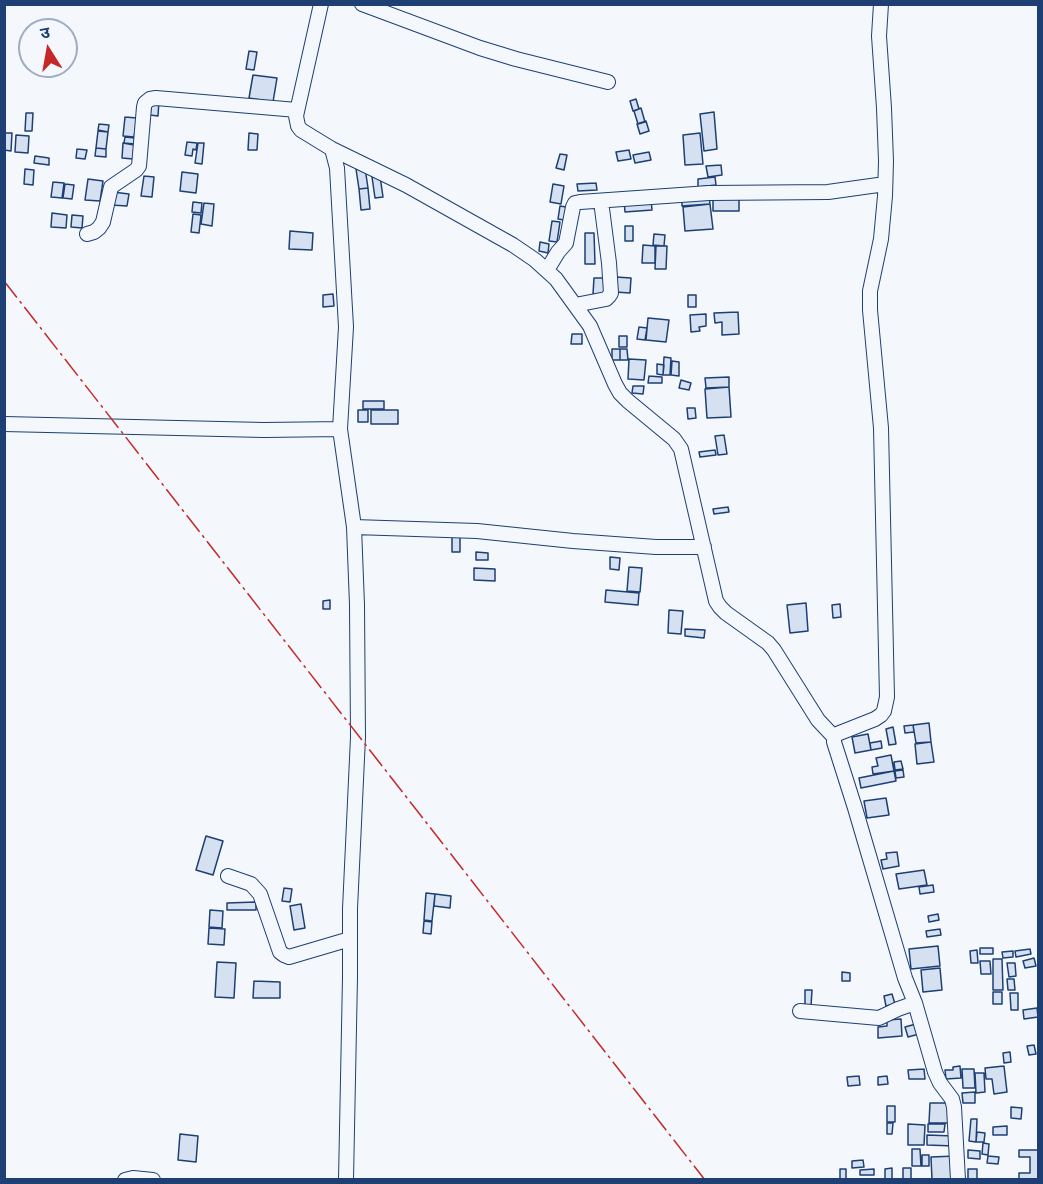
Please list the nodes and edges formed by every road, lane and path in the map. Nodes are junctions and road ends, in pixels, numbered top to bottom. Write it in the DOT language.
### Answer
graph roads {
  1 [pos="321,4"];
  2 [pos="362,4"];
  3 [pos="881,4"];
  4 [pos="608,82"];
  5 [pos="297,110"];
  6 [pos="332,149"];
  7 [pos="885,184"];
  8 [pos="601,201"];
  9 [pos="87,234"];
  10 [pos="547,270"];
  11 [pos="575,305"];
  12 [pos="4,424"];
  13 [pos="340,429"];
  14 [pos="354,527"];
  15 [pos="704,547"];
  16 [pos="834,737"];
  17 [pos="228,876"];
  18 [pos="351,943"];
  19 [pos="915,1003"];
  20 [pos="800,1011"];
  21 [pos="125,1179"];
  22 [pos="153,1179"];
  23 [pos="346,1179"];
  24 [pos="958,1179"];
  1 -- 5 [label="street"];
  2 -- 4 [label="street"];
  3 -- 7 [label="street"];
  5 -- 6 [label="street"];
  5 -- 9 [label="street"];
  6 -- 10 [label="street"];
  6 -- 13 [label="street"];
  7 -- 8 [label="street"];
  7 -- 16 [label="street"];
  8 -- 10 [label="street"];
  8 -- 11 [label="street"];
  10 -- 11 [label="street"];
  11 -- 15 [label="street"];
  12 -- 13 [label="street"];
  13 -- 14 [label="street"];
  14 -- 15 [label="street"];
  14 -- 18 [label="street"];
  15 -- 16 [label="street"];
  16 -- 19 [label="street"];
  17 -- 18 [label="street"];
  18 -- 23 [label="street"];
  19 -- 20 [label="street"];
  19 -- 24 [label="street"];
  21 -- 22 [label="street"];
}
